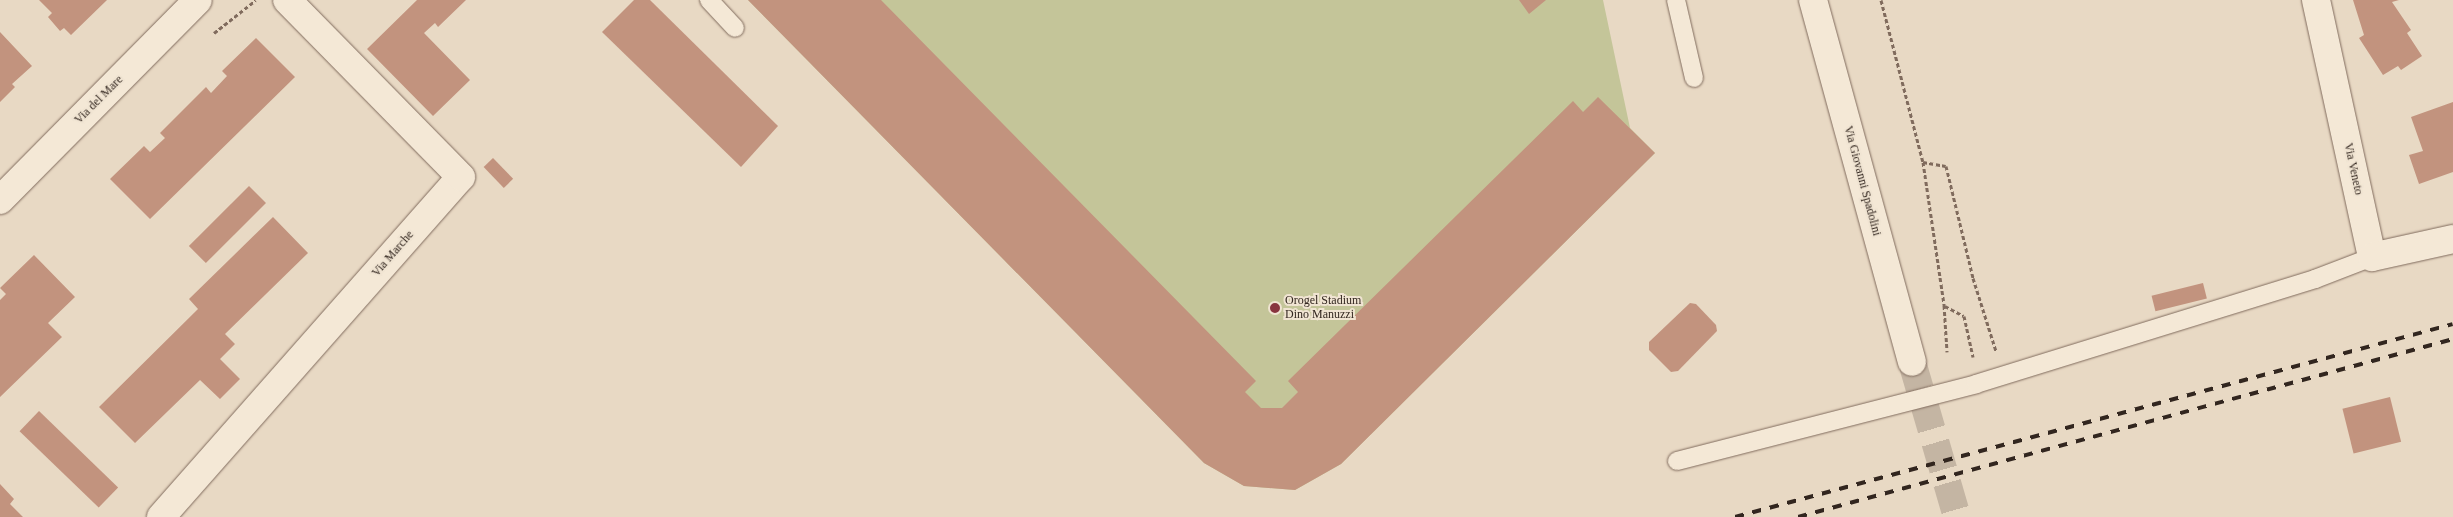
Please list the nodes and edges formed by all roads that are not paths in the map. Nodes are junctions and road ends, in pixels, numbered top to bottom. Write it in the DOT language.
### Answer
graph roads {
  1 [pos="198,0"];
  2 [pos="286,0"];
  3 [pos="709,0"];
  4 [pos="1676,0"];
  5 [pos="1813,0"];
  6 [pos="2316,0"];
  7 [pos="735,28"];
  8 [pos="1694,78"];
  9 [pos="0,200"];
  10 [pos="2453,239"];
  11 [pos="2372,256"];
  12 [pos="1912,362"];
  13 [pos="1677,461"];
  14 [pos="161,517"];
  1 -- 9 [label="street, Via del Mare"];
  2 -- 14 [label="street, Via Marche"];
  3 -- 7 [label="lane"];
  4 -- 8 [label="lane"];
  5 -- 12 [label="street, Via Giovanni Spadolini"];
  6 -- 11 [label="street, Via Veneto"];
  10 -- 11 [label="street"];
  11 -- 13 [label="lane"];
}
